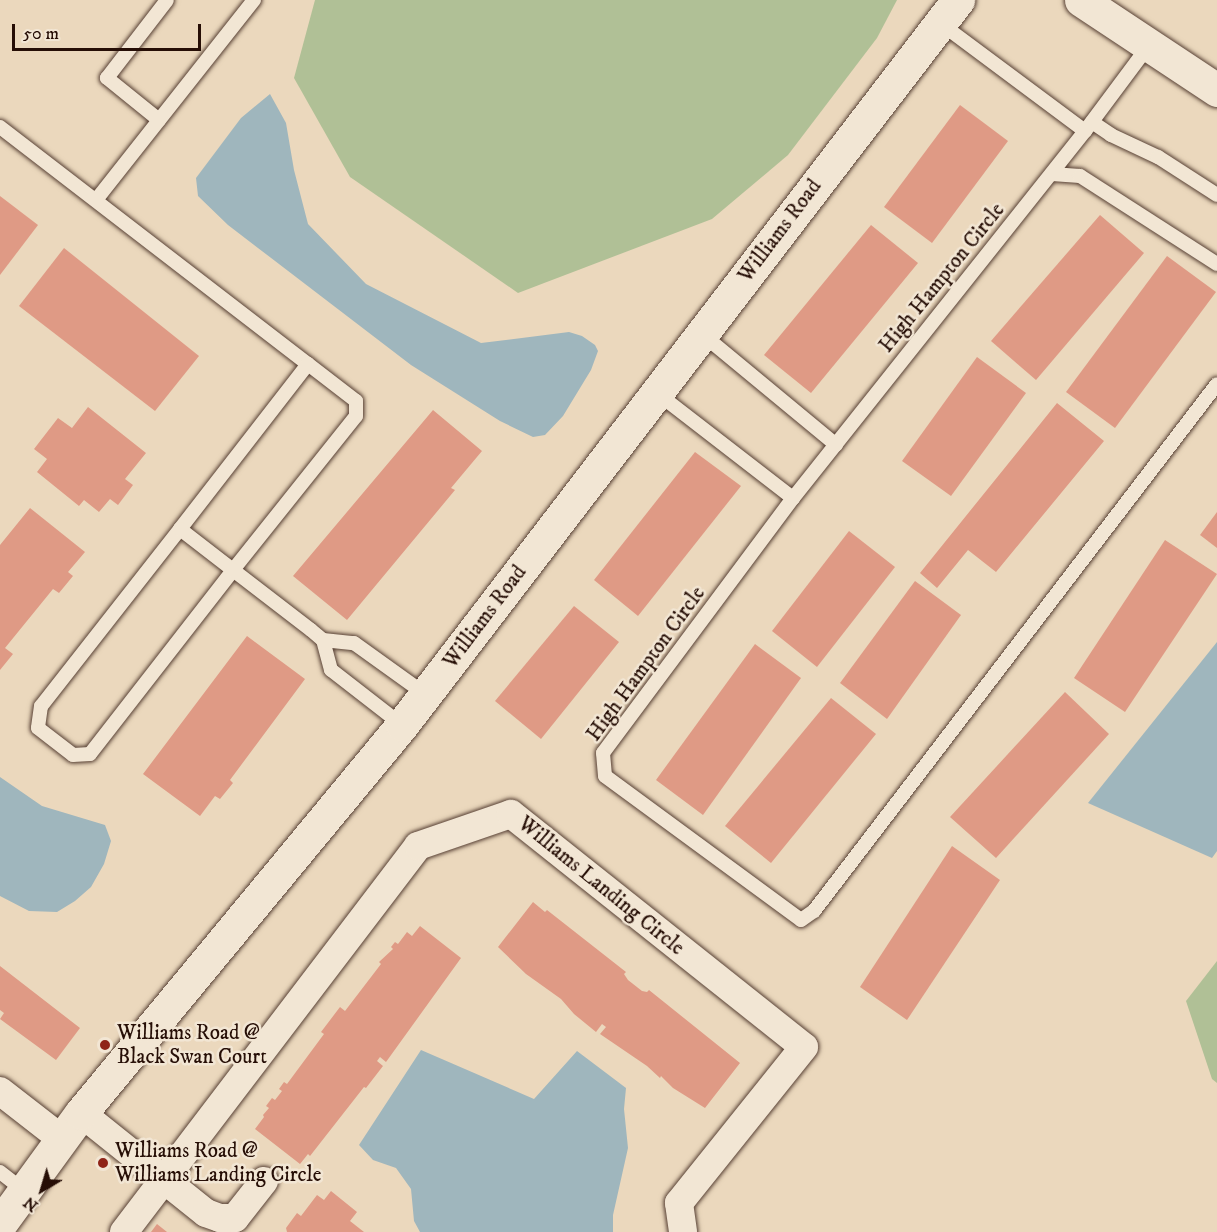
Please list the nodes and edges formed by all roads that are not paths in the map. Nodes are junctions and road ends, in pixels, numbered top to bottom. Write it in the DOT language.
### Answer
graph roads {
  1 [pos="167,0"];
  2 [pos="254,0"];
  3 [pos="1081,0"];
  4 [pos="949,12"];
  5 [pos="1149,45"];
  6 [pos="1217,90"];
  7 [pos="159,120"];
  8 [pos="1088,126"];
  9 [pos="0,127"];
  10 [pos="1052,174"];
  11 [pos="1217,195"];
  12 [pos="96,200"];
  13 [pos="1217,264"];
  14 [pos="702,334"];
  15 [pos="308,364"];
  16 [pos="1217,384"];
  17 [pos="657,393"];
  18 [pos="836,445"];
  19 [pos="793,498"];
  20 [pos="180,529"];
  21 [pos="233,570"];
  22 [pos="323,640"];
  23 [pos="425,694"];
  24 [pos="402,725"];
  25 [pos="0,1091"];
  26 [pos="81,1113"];
  27 [pos="63,1140"];
  28 [pos="164,1179"];
  29 [pos="264,1180"];
  30 [pos="12,1182"];
  31 [pos="0,1224"];
  32 [pos="124,1232"];
  33 [pos="683,1232"];
  1 -- 7 [label="lane"];
  2 -- 7 [label="lane"];
  3 -- 5 [label="street"];
  4 -- 8 [label="lane"];
  4 -- 14 [label="street, Williams Road"];
  5 -- 6 [label="street"];
  5 -- 8 [label="lane, High Hampton Circle"];
  7 -- 12 [label="lane"];
  8 -- 10 [label="lane, High Hampton Circle"];
  8 -- 11 [label="lane"];
  9 -- 12 [label="lane"];
  10 -- 13 [label="lane"];
  10 -- 18 [label="lane, High Hampton Circle"];
  12 -- 15 [label="lane"];
  14 -- 17 [label="street, Williams Road"];
  14 -- 18 [label="lane"];
  15 -- 20 [label="lane"];
  15 -- 21 [label="lane"];
  16 -- 19 [label="lane, High Hampton Circle"];
  17 -- 19 [label="lane"];
  17 -- 23 [label="street, Williams Road"];
  18 -- 19 [label="lane, High Hampton Circle"];
  20 -- 21 [label="lane"];
  20 -- 21 [label="lane"];
  21 -- 22 [label="lane"];
  22 -- 23 [label="lane"];
  22 -- 24 [label="lane"];
  23 -- 24 [label="street, Williams Road"];
  24 -- 26 [label="street, Williams Road"];
  25 -- 27 [label="street"];
  26 -- 27 [label="street, Williams Road"];
  26 -- 28 [label="street"];
  27 -- 30 [label="street, Williams Road"];
  28 -- 29 [label="street"];
  28 -- 32 [label="street, Williams Landing Circle"];
  28 -- 33 [label="street, Williams Landing Circle"];
  30 -- 31 [label="street, Williams Road"];
}
